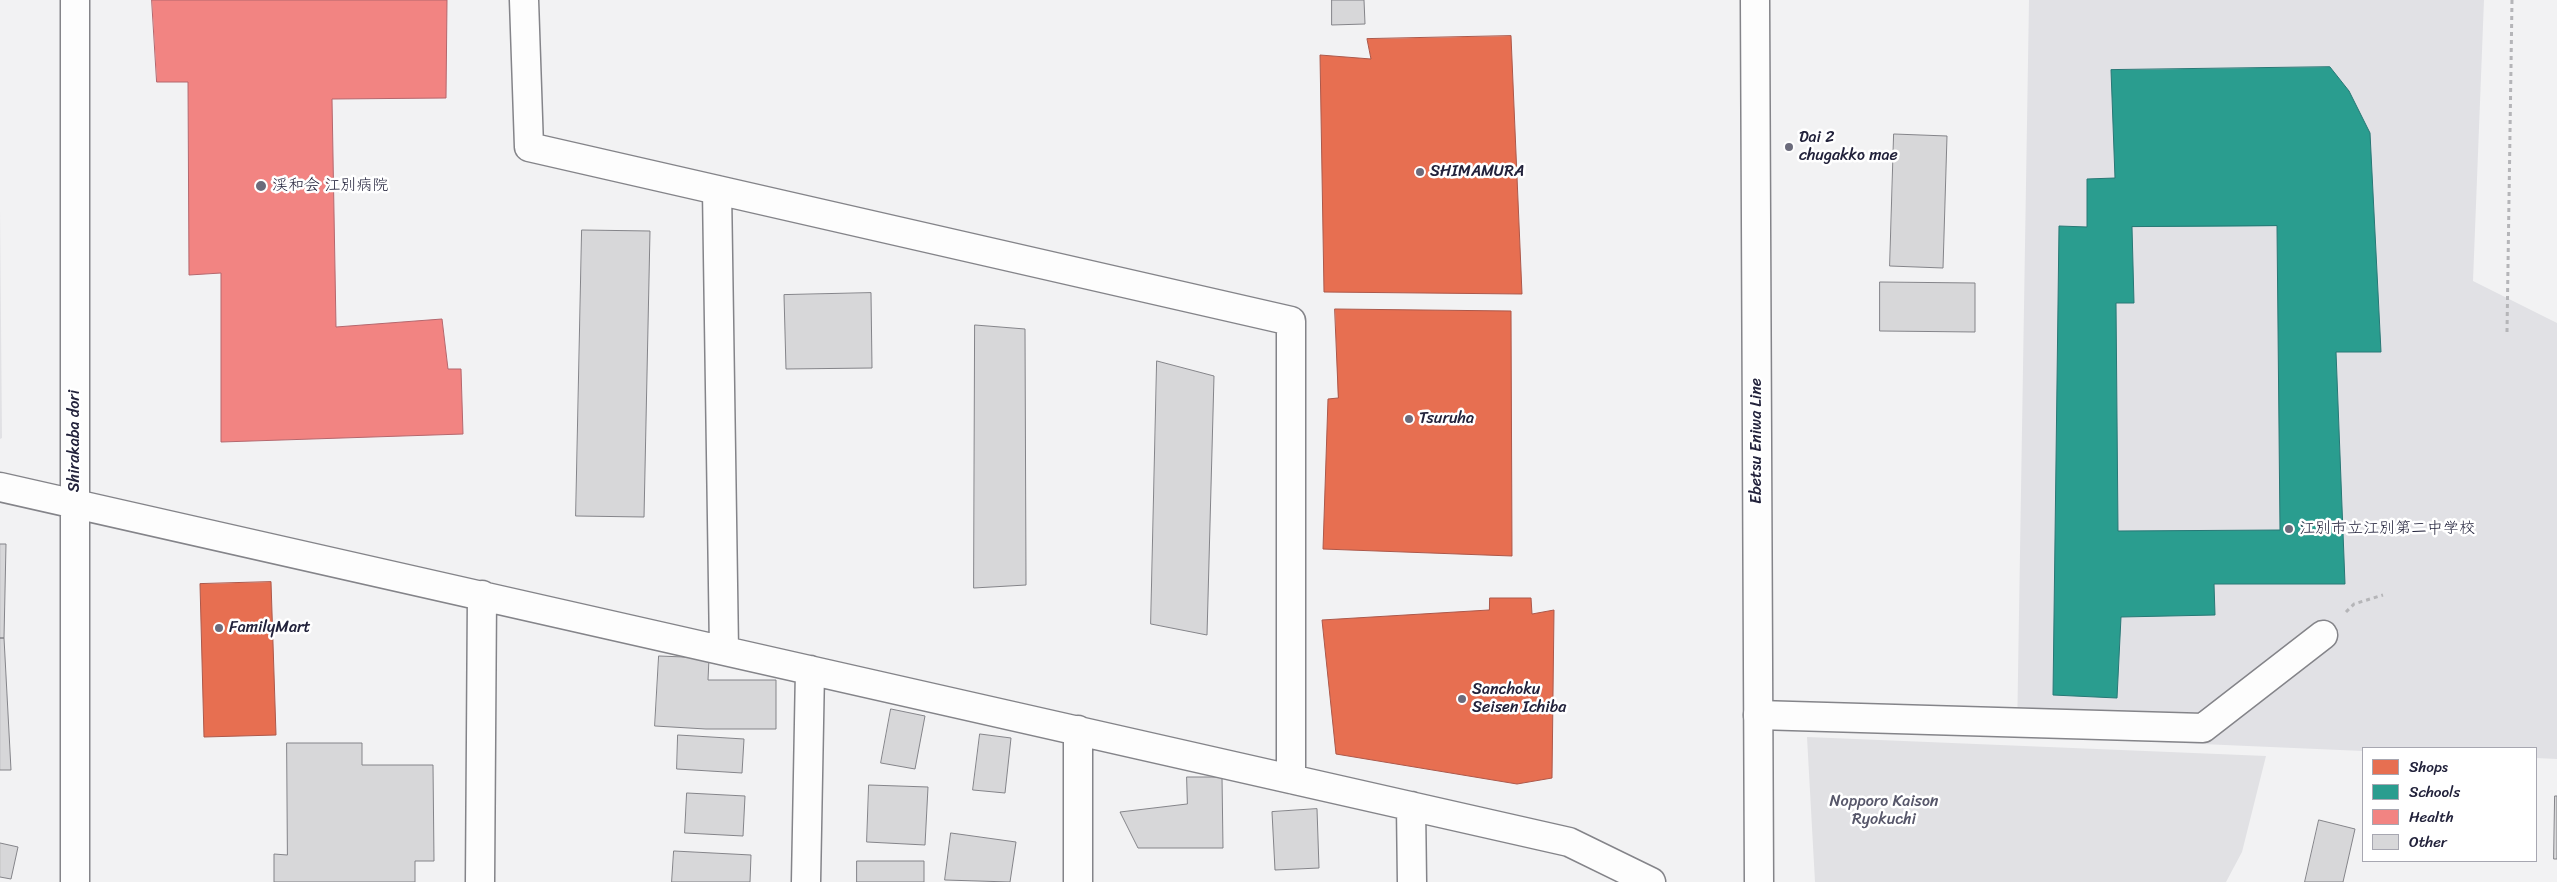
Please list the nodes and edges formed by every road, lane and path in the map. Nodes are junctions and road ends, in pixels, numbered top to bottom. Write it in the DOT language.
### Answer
graph roads {
  1 [pos="75,0"];
  2 [pos="524,0"];
  3 [pos="1755,0"];
  4 [pos="2512,0"];
  5 [pos="717,190"];
  6 [pos="2507,332"];
  7 [pos="0,487"];
  8 [pos="75,503"];
  9 [pos="482,595"];
  10 [pos="2384,595"];
  11 [pos="2323,635"];
  12 [pos="724,650"];
  13 [pos="810,670"];
  14 [pos="1758,715"];
  15 [pos="1078,730"];
  16 [pos="1291,779"];
  17 [pos="1411,806"];
  18 [pos="75,882"];
  19 [pos="480,882"];
  20 [pos="806,882"];
  21 [pos="1078,882"];
  22 [pos="1412,882"];
  23 [pos="1651,882"];
  24 [pos="1759,882"];
  1 -- 8 [label="street, Shirakaba dori"];
  2 -- 5 [label="street"];
  3 -- 14 [label="street, Ebetsu Eniwa Line"];
  4 -- 6 [label="path"];
  5 -- 12 [label="street"];
  5 -- 16 [label="street"];
  7 -- 8 [label="street"];
  8 -- 9 [label="street"];
  8 -- 18 [label="street, Shirakaba dori"];
  9 -- 12 [label="street"];
  9 -- 19 [label="street"];
  10 -- 11 [label="path"];
  11 -- 14 [label="street"];
  12 -- 13 [label="street"];
  13 -- 15 [label="street"];
  13 -- 20 [label="street"];
  14 -- 24 [label="street, Ebetsu Eniwa Line"];
  15 -- 16 [label="street"];
  15 -- 21 [label="street"];
  16 -- 17 [label="street"];
  17 -- 22 [label="street"];
  17 -- 23 [label="street"];
}
